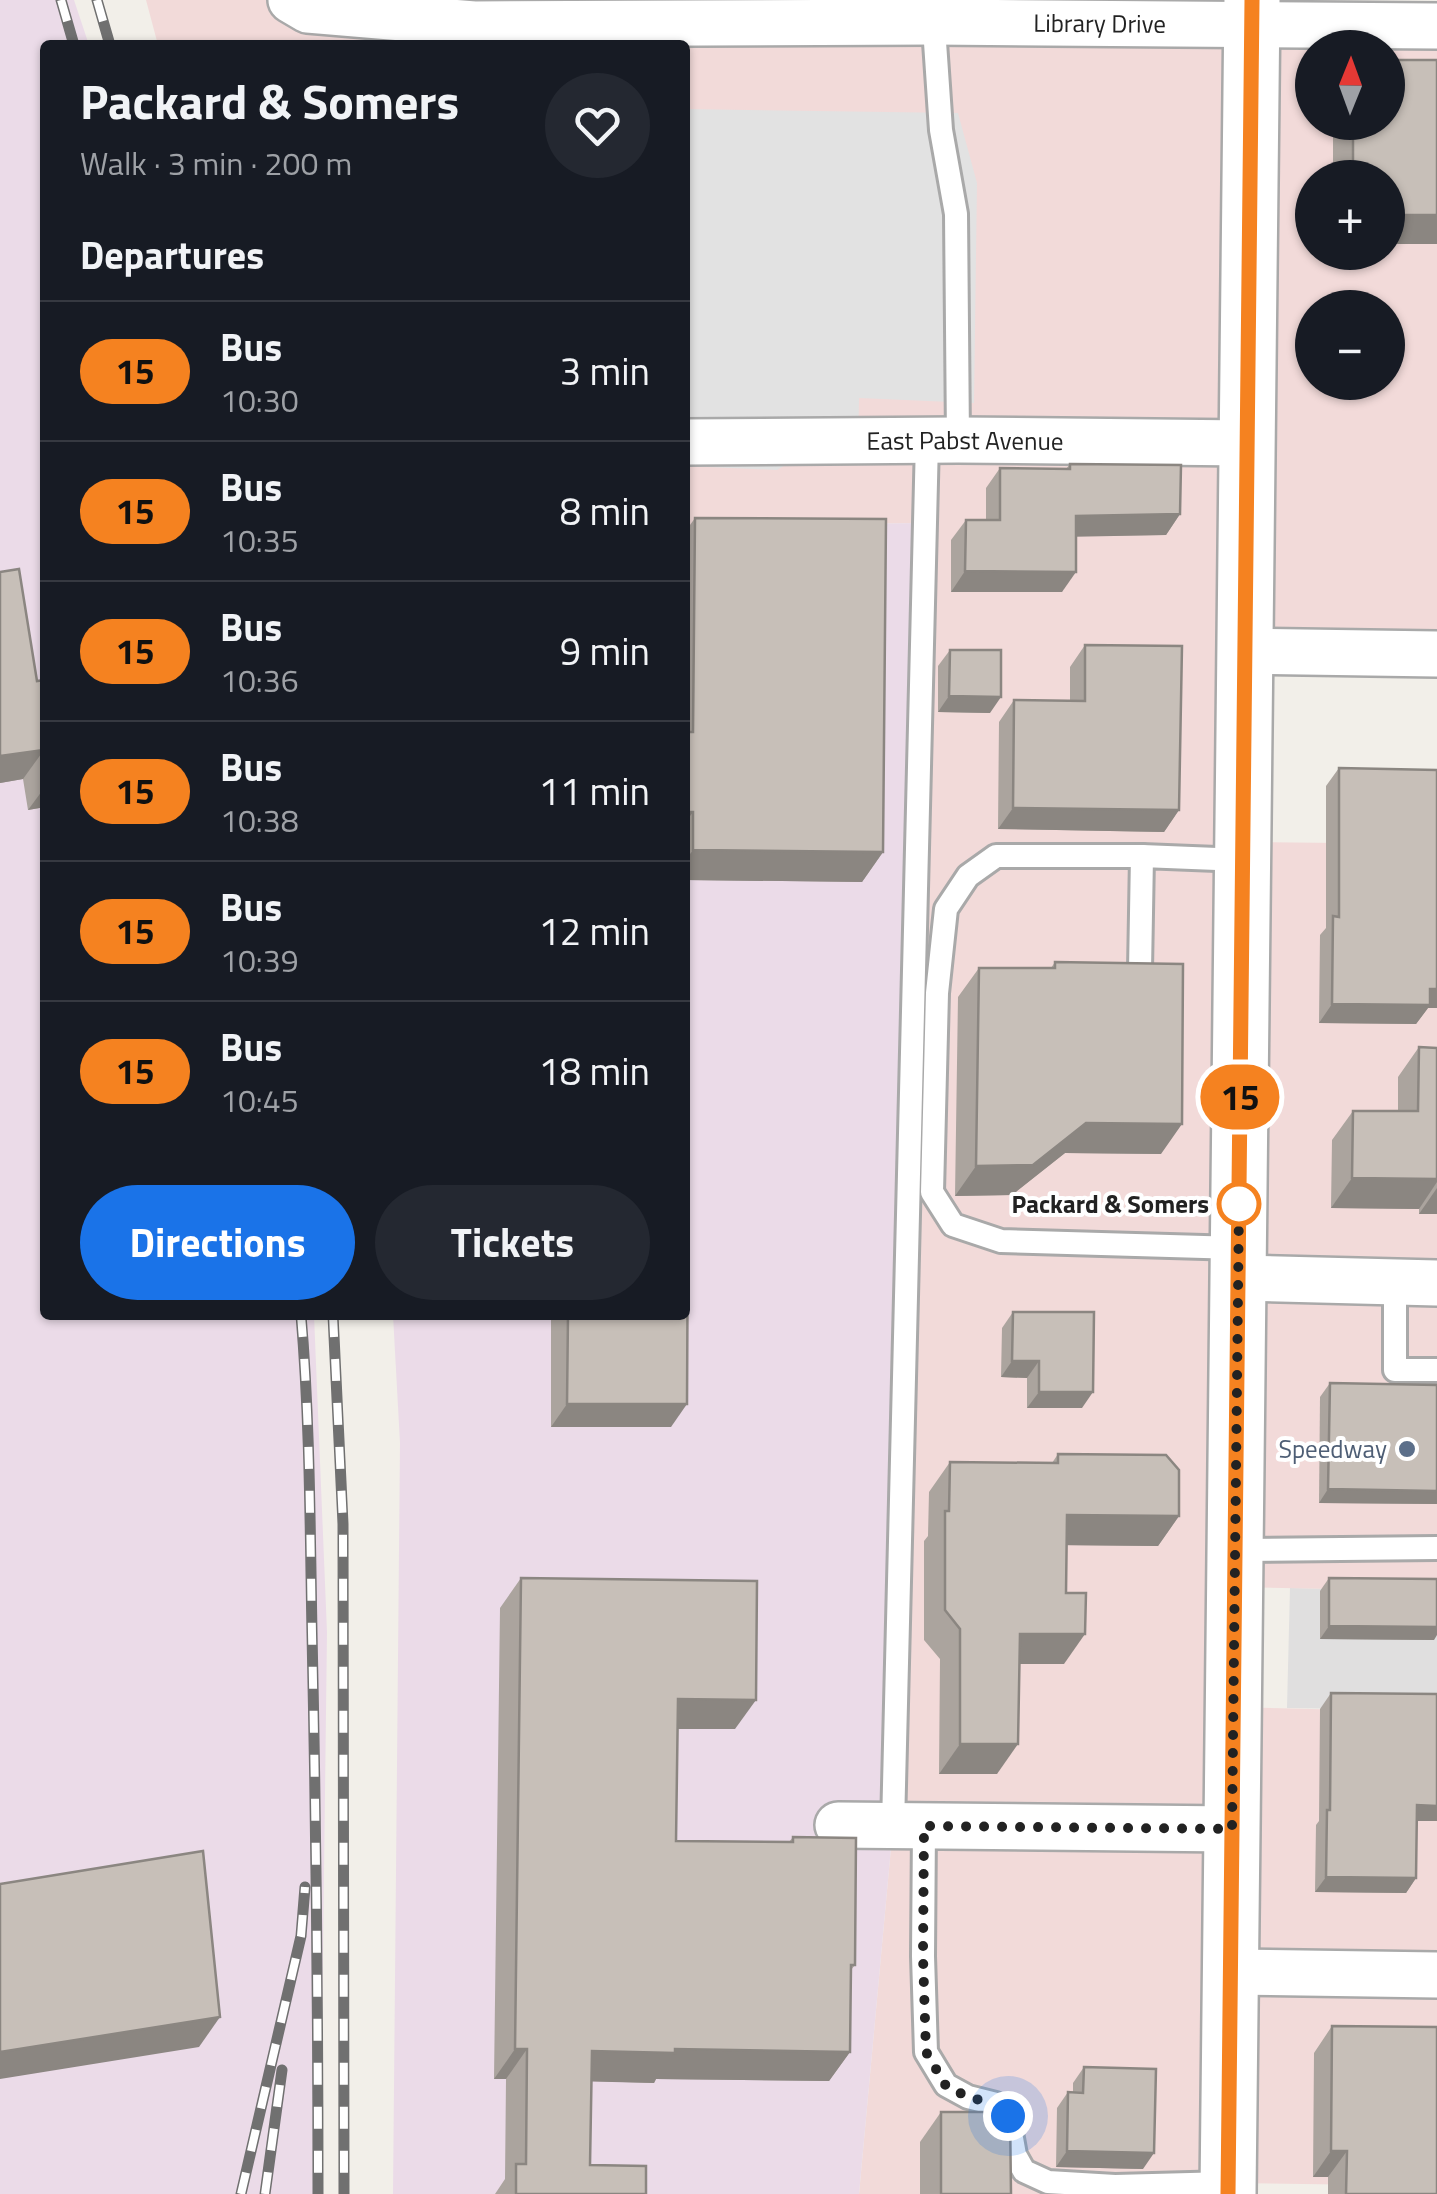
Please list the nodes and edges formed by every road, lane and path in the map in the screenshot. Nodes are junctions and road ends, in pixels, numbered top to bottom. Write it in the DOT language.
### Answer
graph roads {
  1 [pos="291,0"];
  2 [pos="933,11"];
  3 [pos="1252,12"];
  4 [pos="1437,26"];
  5 [pos="394,31"];
  6 [pos="943,440"];
  7 [pos="690,442"];
  8 [pos="1247,443"];
  9 [pos="1245,650"];
  10 [pos="1437,654"];
  11 [pos="1142,856"];
  12 [pos="1242,860"];
  13 [pos="1140,970"];
  14 [pos="1238,1263"];
  15 [pos="1416,1282"];
  16 [pos="1437,1370"];
  17 [pos="1437,1548"];
  18 [pos="1235,1550"];
  19 [pos="838,1826"];
  20 [pos="908,1826"];
  21 [pos="1232,1829"];
  22 [pos="1230,1972"];
  23 [pos="1437,1975"];
  24 [pos="1228,2189"];
  1 -- 5 [label="street, Library Drive"];
  2 -- 3 [label="street, Library Drive"];
  2 -- 5 [label="street, Library Drive"];
  2 -- 6 [label="lane"];
  3 -- 4 [label="street, Library Drive"];
  3 -- 8 [label="street"];
  6 -- 7 [label="street, East Pabst Avenue"];
  6 -- 8 [label="street, East Pabst Avenue"];
  6 -- 20 [label="lane"];
  8 -- 9 [label="street"];
  9 -- 10 [label="street"];
  9 -- 12 [label="street"];
  11 -- 12 [label="lane"];
  11 -- 13 [label="lane"];
  11 -- 14 [label="lane"];
  12 -- 14 [label="street"];
  14 -- 15 [label="street"];
  14 -- 18 [label="street"];
  15 -- 16 [label="lane"];
  17 -- 18 [label="lane"];
  18 -- 21 [label="street"];
  19 -- 20 [label="street"];
  20 -- 21 [label="street"];
  20 -- 24 [label="lane"];
  21 -- 22 [label="street"];
  22 -- 23 [label="street"];
  22 -- 24 [label="street"];
}
